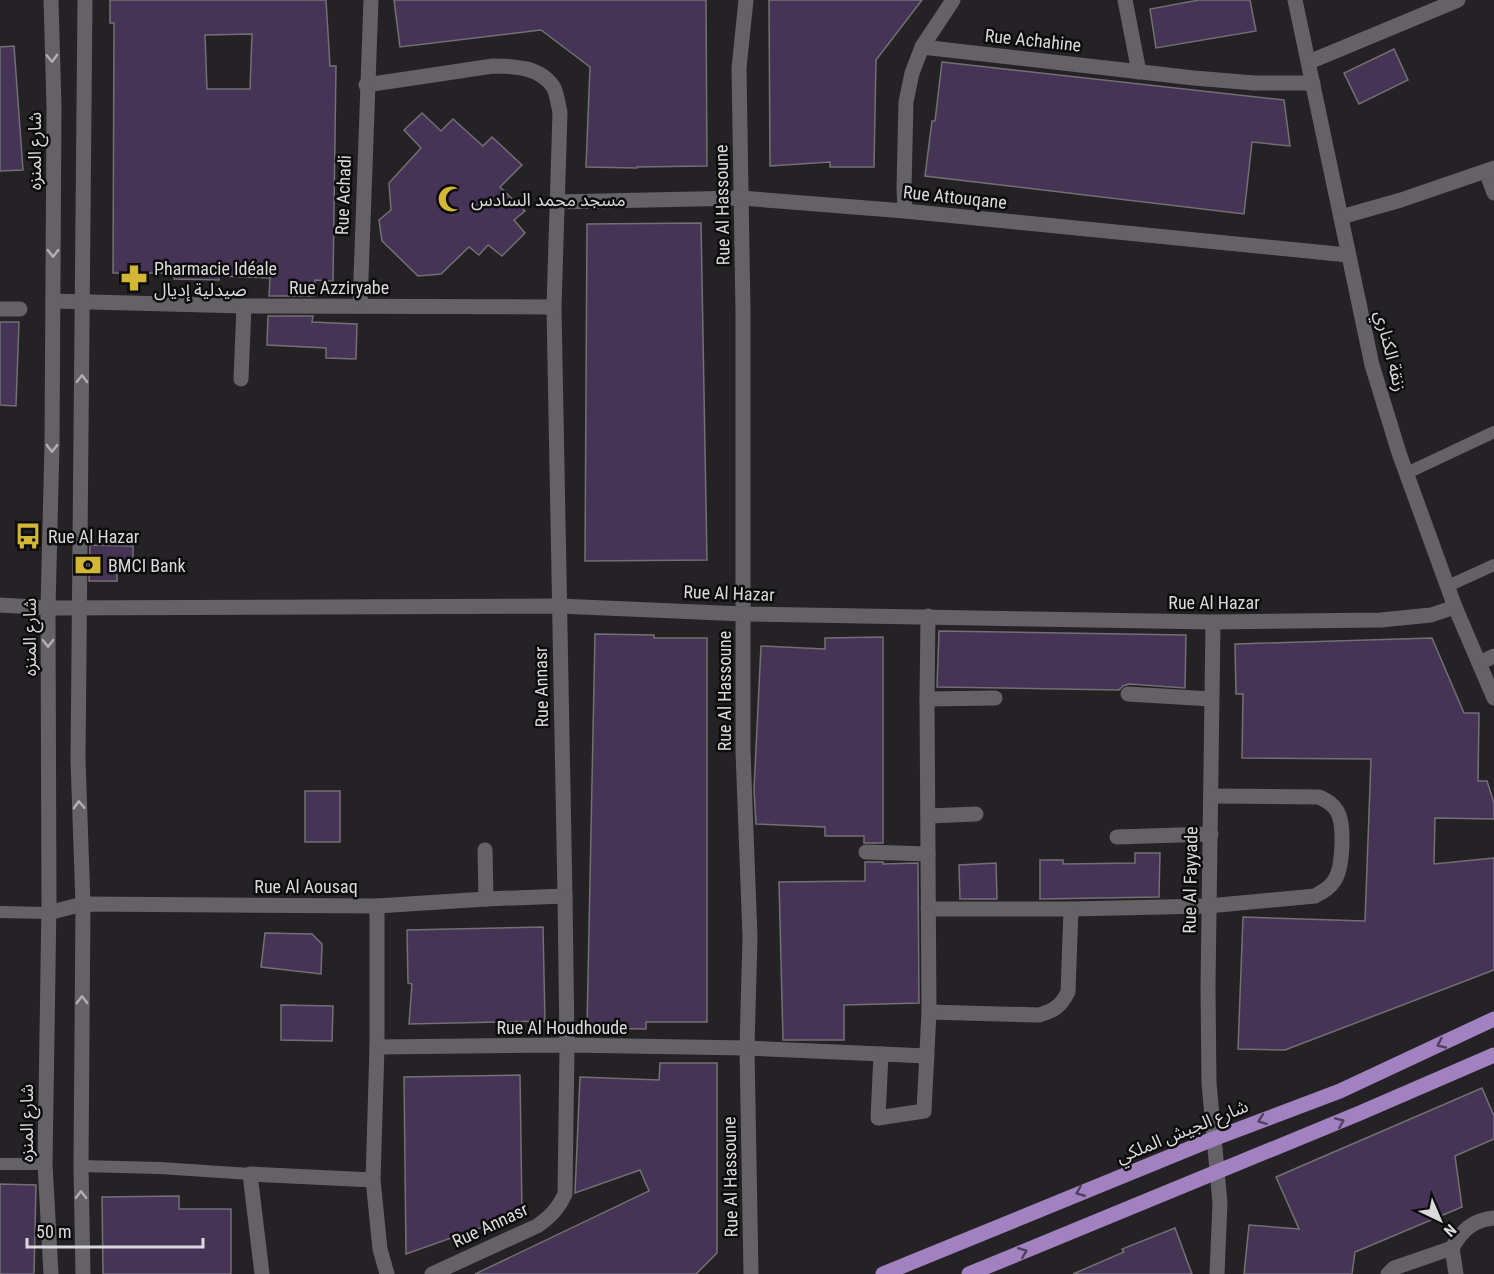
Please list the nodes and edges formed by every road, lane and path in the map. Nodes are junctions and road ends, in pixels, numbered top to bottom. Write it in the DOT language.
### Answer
graph roads {
  1 [pos="51,0"];
  2 [pos="85,0"];
  3 [pos="371,0"];
  4 [pos="746,0"];
  5 [pos="953,0"];
  6 [pos="1125,0"];
  7 [pos="1295,0"];
  8 [pos="1458,0"];
  9 [pos="922,47"];
  10 [pos="1309,62"];
  11 [pos="1139,72"];
  12 [pos="1312,83"];
  13 [pos="366,85"];
  14 [pos="1490,169"];
  15 [pos="1494,194"];
  16 [pos="741,198"];
  17 [pos="556,202"];
  18 [pos="905,211"];
  19 [pos="1341,217"];
  20 [pos="1348,255"];
  21 [pos="53,301"];
  22 [pos="84,302"];
  23 [pos="244,306"];
  24 [pos="360,306"];
  25 [pos="554,307"];
  26 [pos="0,309"];
  27 [pos="20,309"];
  28 [pos="241,379"];
  29 [pos="1494,432"];
  30 [pos="1407,473"];
  31 [pos="1494,565"];
  32 [pos="1448,586"];
  33 [pos="0,605"];
  34 [pos="559,606"];
  35 [pos="79,607"];
  36 [pos="1455,607"];
  37 [pos="48,608"];
  38 [pos="744,614"];
  39 [pos="928,616"];
  40 [pos="1213,622"];
  41 [pos="1494,657"];
  42 [pos="1479,663"];
  43 [pos="1128,694"];
  44 [pos="995,698"];
  45 [pos="1494,698"];
  46 [pos="927,699"];
  47 [pos="1211,699"];
  48 [pos="1211,796"];
  49 [pos="976,814"];
  50 [pos="929,816"];
  51 [pos="1211,834"];
  52 [pos="1117,837"];
  53 [pos="485,850"];
  54 [pos="866,852"];
  55 [pos="928,855"];
  56 [pos="565,896"];
  57 [pos="486,899"];
  58 [pos="83,904"];
  59 [pos="376,906"];
  60 [pos="1208,906"];
  61 [pos="928,909"];
  62 [pos="1071,909"];
  63 [pos="0,912"];
  64 [pos="48,913"];
  65 [pos="929,1012"];
  66 [pos="1494,1019"];
  67 [pos="567,1045"];
  68 [pos="377,1047"];
  69 [pos="747,1048"];
  70 [pos="881,1054"];
  71 [pos="1494,1055"];
  72 [pos="927,1056"];
  73 [pos="1213,1139"];
  74 [pos="0,1164"];
  75 [pos="45,1164"];
  76 [pos="81,1166"];
  77 [pos="1217,1173"];
  78 [pos="249,1174"];
  79 [pos="373,1180"];
  80 [pos="1494,1218"];
  81 [pos="1452,1248"];
  82 [pos="51,1274"];
  83 [pos="82,1274"];
  84 [pos="262,1274"];
  85 [pos="387,1274"];
  86 [pos="432,1274"];
  87 [pos="751,1274"];
  88 [pos="883,1274"];
  89 [pos="969,1274"];
  90 [pos="1217,1274"];
  91 [pos="1388,1274"];
  92 [pos="1455,1274"];
  1 -- 21 [label="street, شارع المنزه, one-way"];
  2 -- 22 [label="street"];
  3 -- 13 [label="street, Rue Achadi"];
  4 -- 16 [label="street, Rue Al Hassoune"];
  5 -- 9 [label="street"];
  6 -- 11 [label="street"];
  7 -- 10 [label="street, زنقة الكناري"];
  8 -- 10 [label="street"];
  9 -- 11 [label="street, Rue Achahine"];
  9 -- 18 [label="street"];
  10 -- 12 [label="street, زنقة الكناري"];
  11 -- 12 [label="street, Rue Achahine"];
  12 -- 19 [label="street, زنقة الكناري"];
  13 -- 17 [label="street, Rue Annasr"];
  13 -- 24 [label="street, Rue Achadi"];
  14 -- 15 [label="street"];
  14 -- 19 [label="street"];
  16 -- 17 [label="street, Rue Attouqane"];
  16 -- 18 [label="street, Rue Attouqane"];
  16 -- 38 [label="street, Rue Al Hassoune"];
  17 -- 25 [label="street, Rue Annasr"];
  18 -- 20 [label="street, Rue Attouqane"];
  19 -- 20 [label="street, زنقة الكناري"];
  20 -- 30 [label="street, زنقة الكناري"];
  21 -- 22 [label="street, Rue Azziryabe"];
  21 -- 37 [label="street, شارع المنزه, one-way"];
  22 -- 23 [label="street, Rue Azziryabe"];
  35 -- 22 [label="street, one-way"];
  23 -- 24 [label="street, Rue Azziryabe"];
  23 -- 28 [label="street"];
  24 -- 25 [label="street, Rue Azziryabe"];
  25 -- 34 [label="street, Rue Annasr"];
  26 -- 27 [label="street"];
  29 -- 30 [label="lane"];
  30 -- 32 [label="street, زنقة الكناري"];
  31 -- 32 [label="lane"];
  32 -- 36 [label="street, زنقة الكناري"];
  33 -- 37 [label="street, Rue Al Hazar"];
  34 -- 35 [label="street, Rue Al Hazar"];
  34 -- 38 [label="street, Rue Al Hazar"];
  34 -- 56 [label="street, Rue Annasr"];
  35 -- 37 [label="street, Rue Al Hazar"];
  58 -- 35 [label="street, one-way"];
  36 -- 40 [label="street, Rue Al Hazar"];
  36 -- 42 [label="street, زنقة الكناري"];
  37 -- 64 [label="street, شارع المنزه, one-way"];
  38 -- 39 [label="street, Rue Al Hazar"];
  38 -- 69 [label="street, Rue Al Hassoune"];
  39 -- 40 [label="street, Rue Al Hazar"];
  39 -- 46 [label="street"];
  40 -- 47 [label="street, Rue Al Fayyade"];
  41 -- 42 [label="street"];
  42 -- 45 [label="street, زنقة الكناري"];
  43 -- 47 [label="street"];
  44 -- 46 [label="street"];
  46 -- 50 [label="street"];
  47 -- 48 [label="street, Rue Al Fayyade"];
  48 -- 51 [label="street, Rue Al Fayyade"];
  48 -- 60 [label="street"];
  49 -- 50 [label="street"];
  50 -- 55 [label="street"];
  51 -- 52 [label="street"];
  51 -- 60 [label="street, Rue Al Fayyade"];
  53 -- 57 [label="street"];
  54 -- 55 [label="street"];
  55 -- 61 [label="street"];
  56 -- 57 [label="street, Rue Al Aousaq"];
  56 -- 67 [label="street, Rue Annasr"];
  57 -- 59 [label="street, Rue Al Aousaq"];
  58 -- 59 [label="street, Rue Al Aousaq"];
  58 -- 64 [label="street, Rue Al Aousaq"];
  76 -- 58 [label="street, one-way"];
  59 -- 68 [label="street"];
  60 -- 62 [label="street"];
  60 -- 73 [label="street, Rue Al Fayyade"];
  61 -- 62 [label="street"];
  61 -- 65 [label="street"];
  62 -- 65 [label="street"];
  63 -- 64 [label="lane"];
  64 -- 75 [label="street, شارع المنزه"];
  65 -- 72 [label="street"];
  66 -- 73 [label="main road, شارع الجيش الملكي, one-way"];
  67 -- 68 [label="street, Rue Al Houdhoude"];
  67 -- 69 [label="street, Rue Al Houdhoude"];
  67 -- 86 [label="street, Rue Annasr"];
  68 -- 79 [label="street"];
  69 -- 70 [label="street, Rue Al Houdhoude"];
  69 -- 87 [label="street, Rue Al Hassoune"];
  70 -- 72 [label="street, Rue Al Houdhoude"];
  70 -- 72 [label="street"];
  77 -- 71 [label="main road, one-way"];
  73 -- 77 [label="street, Rue Al Fayyade"];
  73 -- 88 [label="main road, شارع الجيش الملكي, one-way"];
  74 -- 75 [label="lane"];
  75 -- 82 [label="street, شارع المنزه"];
  76 -- 78 [label="lane"];
  83 -- 76 [label="street, one-way"];
  89 -- 77 [label="main road, one-way"];
  77 -- 90 [label="street, Rue Al Fayyade"];
  78 -- 79 [label="street"];
  78 -- 84 [label="street"];
  79 -- 85 [label="street"];
  80 -- 81 [label="street"];
  81 -- 91 [label="street"];
  81 -- 92 [label="street"];
}
